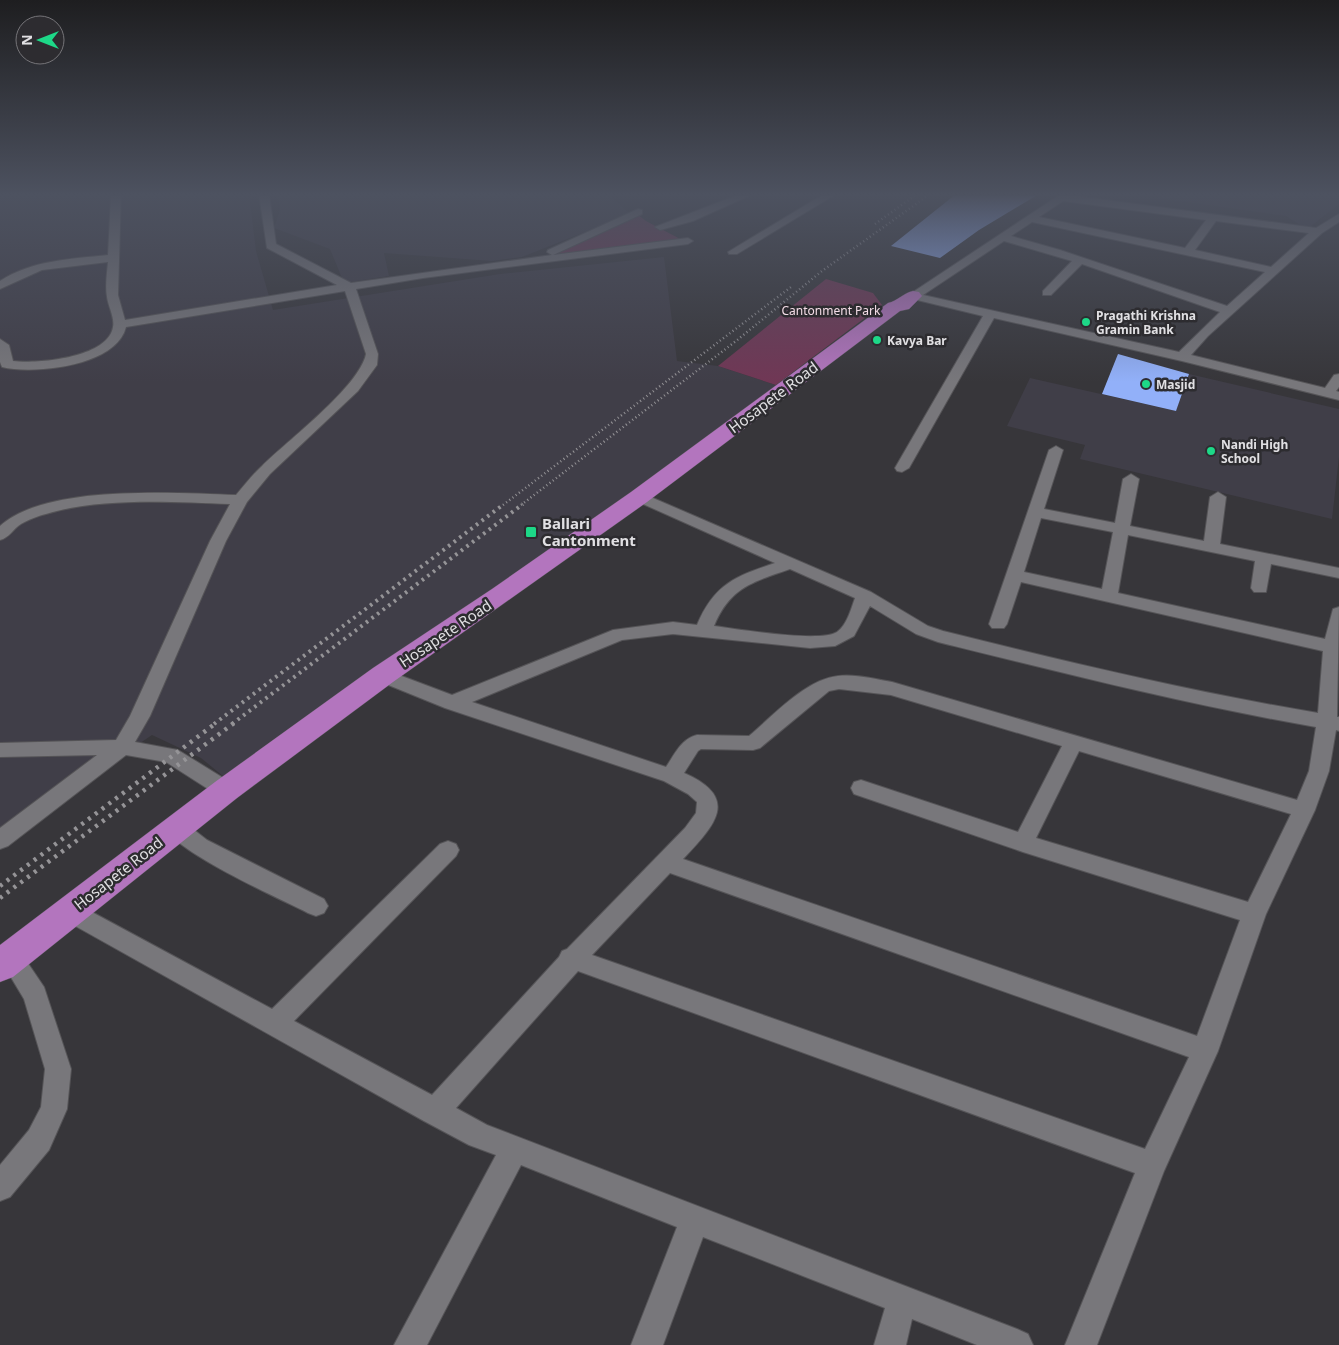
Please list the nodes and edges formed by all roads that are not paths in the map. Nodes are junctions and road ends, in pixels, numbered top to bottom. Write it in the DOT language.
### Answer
graph roads {
  1 [pos="291,257"];
  2 [pos="542,257"];
  3 [pos="561,257"];
  4 [pos="953,257"];
  5 [pos="970,257"];
  6 [pos="1069,257"];
  7 [pos="1210,257"];
  8 [pos="1290,257"];
  9 [pos="113,258"];
  10 [pos="535,260"];
  11 [pos="1080,260"];
  12 [pos="1275,271"];
  13 [pos="0,286"];
  14 [pos="349,287"];
  15 [pos="1047,293"];
  16 [pos="903,299"];
  17 [pos="1229,311"];
  18 [pos="990,314"];
  19 [pos="120,324"];
  20 [pos="0,343"];
  21 [pos="1182,357"];
  22 [pos="1339,378"];
  23 [pos="1334,394"];
  24 [pos="1056,450"];
  25 [pos="902,468"];
  26 [pos="1131,478"];
  27 [pos="639,497"];
  28 [pos="1218,497"];
  29 [pos="240,500"];
  30 [pos="1036,512"];
  31 [pos="1122,529"];
  32 [pos="0,535"];
  33 [pos="1211,547"];
  34 [pos="1264,558"];
  35 [pos="792,563"];
  36 [pos="1339,573"];
  37 [pos="1014,576"];
  38 [pos="1260,588"];
  39 [pos="865,596"];
  40 [pos="1109,596"];
  41 [pos="1339,613"];
  42 [pos="998,624"];
  43 [pos="703,631"];
  44 [pos="1335,642"];
  45 [pos="383,675"];
  46 [pos="452,703"];
  47 [pos="1333,723"];
  48 [pos="1074,742"];
  49 [pos="122,747"];
  50 [pos="0,750"];
  51 [pos="671,776"];
  52 [pos="862,788"];
  53 [pos="226,790"];
  54 [pos="1304,810"];
  55 [pos="176,828"];
  56 [pos="0,840"];
  57 [pos="1024,844"];
  58 [pos="448,850"];
  59 [pos="666,862"];
  60 [pos="316,906"];
  61 [pos="69,911"];
  62 [pos="1254,914"];
  63 [pos="571,958"];
  64 [pos="5,961"];
  65 [pos="274,1024"];
  66 [pos="1205,1051"];
  67 [pos="434,1112"];
  68 [pos="514,1149"];
  69 [pos="1152,1165"];
  70 [pos="0,1187"];
  71 [pos="695,1219"];
  72 [pos="902,1301"];
  73 [pos="410,1345"];
  74 [pos="647,1345"];
  75 [pos="890,1345"];
  76 [pos="1017,1345"];
  77 [pos="1081,1345"];
  1 -- 14 [label="street"];
  2 -- 10 [label="street"];
  3 -- 10 [label="street"];
  4 -- 16 [label="street"];
  5 -- 16 [label="street"];
  6 -- 11 [label="street"];
  7 -- 12 [label="street"];
  8 -- 12 [label="street"];
  9 -- 13 [label="street"];
  9 -- 19 [label="street"];
  10 -- 14 [label="street"];
  11 -- 15 [label="street"];
  11 -- 17 [label="street"];
  12 -- 17 [label="street"];
  14 -- 19 [label="street"];
  14 -- 29 [label="street"];
  16 -- 18 [label="street"];
  16 -- 27 [label="highway, Hosapete Road"];
  17 -- 21 [label="street"];
  18 -- 21 [label="street"];
  18 -- 25 [label="street"];
  19 -- 20 [label="street"];
  21 -- 23 [label="street"];
  22 -- 23 [label="street"];
  24 -- 30 [label="street"];
  26 -- 31 [label="street"];
  27 -- 35 [label="street"];
  27 -- 45 [label="highway, Hosapete Road"];
  28 -- 33 [label="street"];
  29 -- 32 [label="street"];
  29 -- 49 [label="street"];
  30 -- 31 [label="street"];
  30 -- 37 [label="street"];
  31 -- 33 [label="street"];
  31 -- 40 [label="street"];
  33 -- 34 [label="street"];
  34 -- 36 [label="street"];
  34 -- 38 [label="street"];
  35 -- 39 [label="street"];
  35 -- 43 [label="street"];
  37 -- 40 [label="street"];
  37 -- 42 [label="street"];
  39 -- 43 [label="street"];
  39 -- 47 [label="street"];
  40 -- 44 [label="street"];
  41 -- 44 [label="street"];
  43 -- 46 [label="street"];
  44 -- 47 [label="street"];
  45 -- 46 [label="street"];
  45 -- 53 [label="highway, Hosapete Road"];
  46 -- 51 [label="street"];
  47 -- 54 [label="street"];
  48 -- 51 [label="street"];
  48 -- 54 [label="street"];
  48 -- 57 [label="street"];
  49 -- 50 [label="street"];
  49 -- 53 [label="street"];
  49 -- 56 [label="street"];
  51 -- 59 [label="street"];
  52 -- 57 [label="street"];
  53 -- 55 [label="highway, Hosapete Road"];
  54 -- 62 [label="street"];
  55 -- 60 [label="street"];
  55 -- 61 [label="highway, Hosapete Road"];
  57 -- 62 [label="street"];
  58 -- 65 [label="street"];
  59 -- 63 [label="street"];
  59 -- 66 [label="street"];
  61 -- 64 [label="highway, Hosapete Road"];
  61 -- 65 [label="street"];
  62 -- 66 [label="street"];
  63 -- 67 [label="street"];
  63 -- 69 [label="street"];
  64 -- 70 [label="street"];
  65 -- 67 [label="street"];
  66 -- 69 [label="street"];
  67 -- 68 [label="street"];
  68 -- 71 [label="street"];
  68 -- 73 [label="street"];
  69 -- 77 [label="street"];
  71 -- 72 [label="street"];
  71 -- 74 [label="street"];
  72 -- 75 [label="street"];
  72 -- 76 [label="street"];
}
